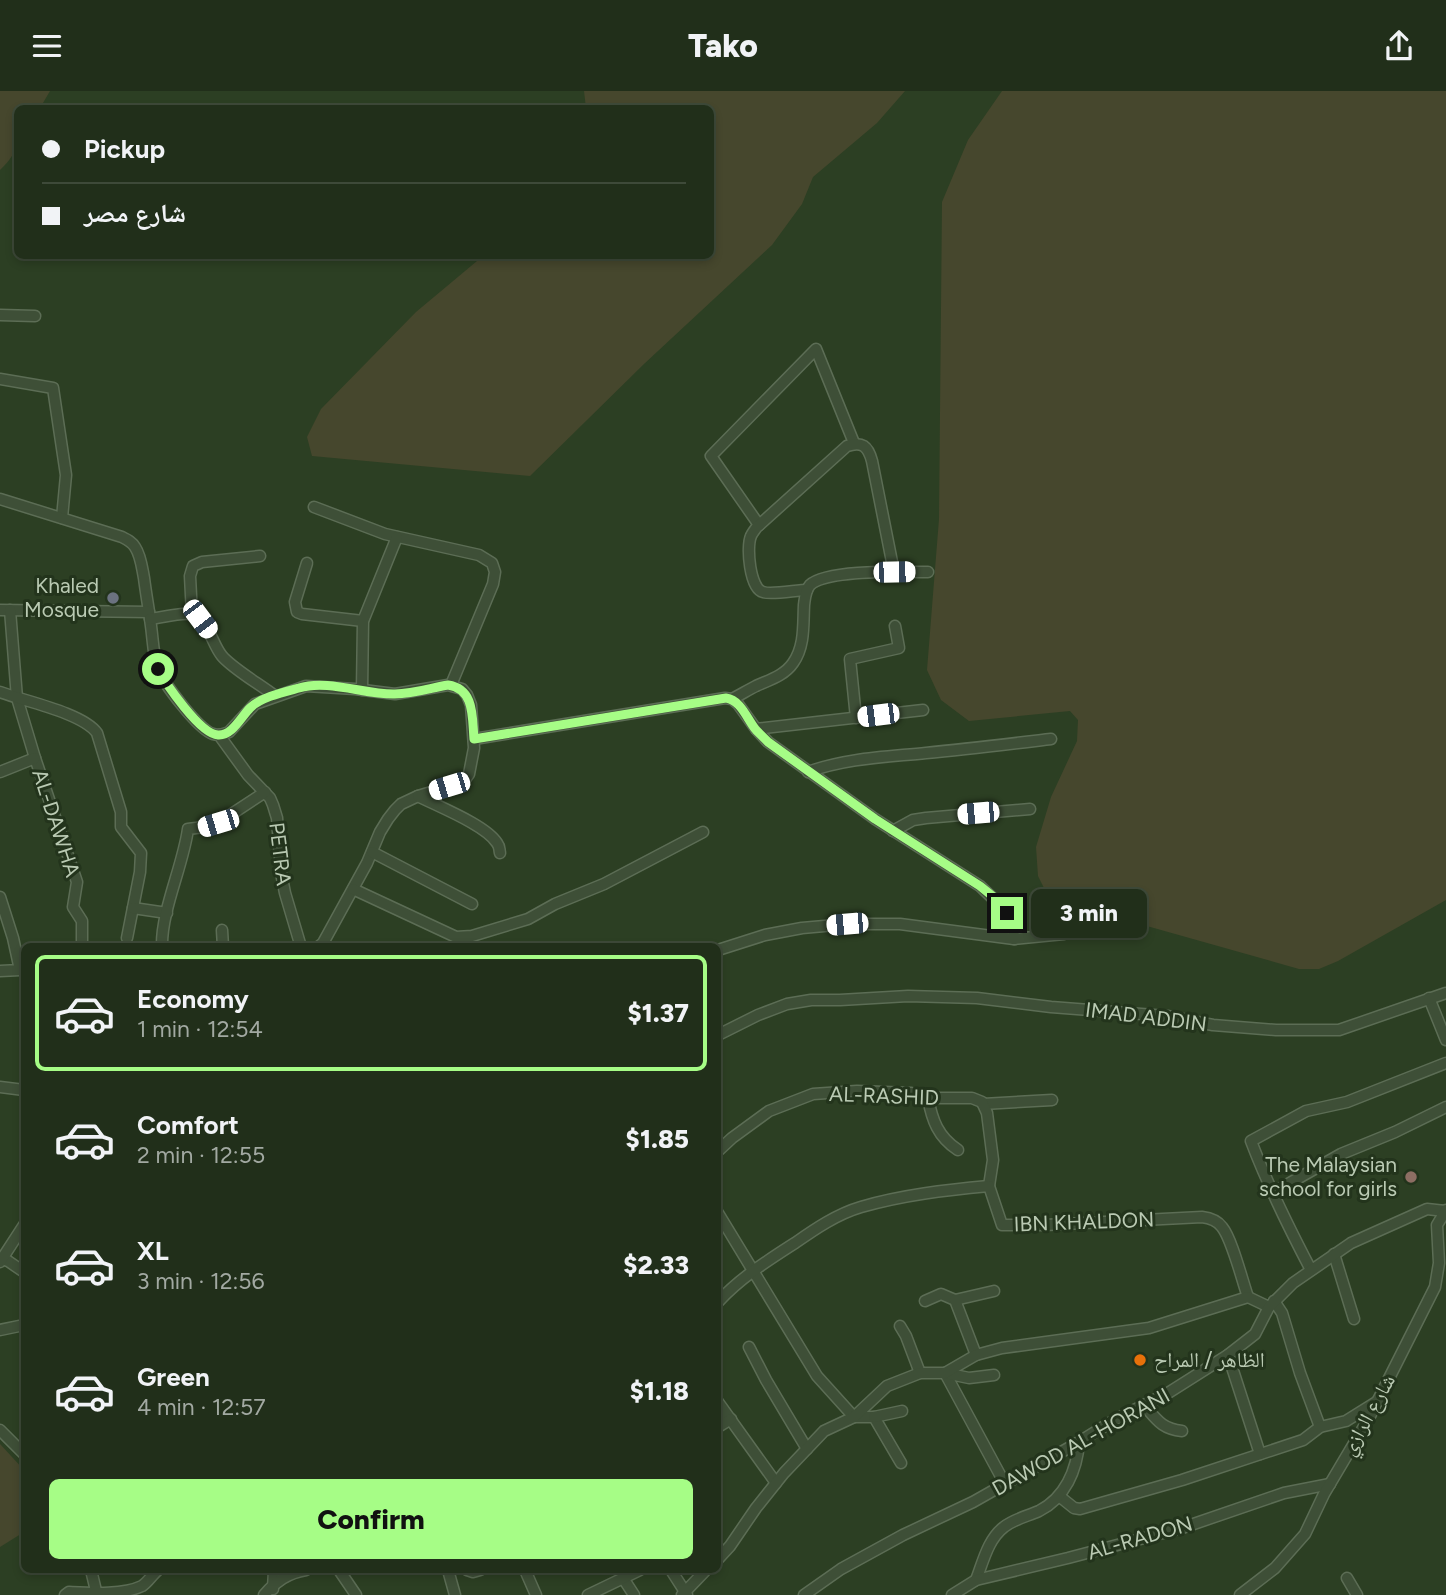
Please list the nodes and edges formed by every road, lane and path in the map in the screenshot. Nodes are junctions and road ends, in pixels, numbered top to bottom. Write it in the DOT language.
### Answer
graph roads {
  1 [pos="0,315"];
  2 [pos="35,316"];
  3 [pos="0,379"];
  4 [pos="854,443"];
  5 [pos="0,499"];
  6 [pos="314,507"];
  7 [pos="62,519"];
  8 [pos="759,525"];
  9 [pos="397,537"];
  10 [pos="260,556"];
  11 [pos="307,563"];
  12 [pos="894,572"];
  13 [pos="928,572"];
  14 [pos="807,590"];
  15 [pos="5,610"];
  16 [pos="192,615"];
  17 [pos="150,616"];
  18 [pos="363,621"];
  19 [pos="895,626"];
  20 [pos="451,685"];
  21 [pos="362,690"];
  22 [pos="0,692"];
  23 [pos="275,696"];
  24 [pos="17,698"];
  25 [pos="732,699"];
  26 [pos="923,710"];
  27 [pos="856,718"];
  28 [pos="756,729"];
  29 [pos="219,735"];
  30 [pos="474,739"];
  31 [pos="1051,739"];
  32 [pos="35,758"];
  33 [pos="0,772"];
  34 [pos="808,772"];
  35 [pos="265,792"];
  36 [pos="418,796"];
  37 [pos="1030,809"];
  38 [pos="893,831"];
  39 [pos="703,832"];
  40 [pos="372,852"];
  41 [pos="500,853"];
  42 [pos="353,889"];
  43 [pos="0,898"];
  44 [pos="472,904"];
  45 [pos="133,908"];
  46 [pos="167,913"];
  47 [pos="222,930"];
  48 [pos="1064,934"];
  49 [pos="127,938"];
  50 [pos="1014,939"];
  51 [pos="82,943"];
  52 [pos="163,943"];
  53 [pos="223,943"];
  54 [pos="300,943"];
  55 [pos="323,943"];
  56 [pos="721,949"];
  57 [pos="0,971"];
  58 [pos="1446,993"];
  59 [pos="1429,998"];
  60 [pos="721,1034"];
  61 [pos="1446,1040"];
  62 [pos="1446,1063"];
  63 [pos="0,1087"];
  64 [pos="21,1090"];
  65 [pos="928,1098"];
  66 [pos="1052,1100"];
  67 [pos="983,1104"];
  68 [pos="1446,1107"];
  69 [pos="721,1148"];
  70 [pos="958,1150"];
  71 [pos="989,1186"];
  72 [pos="1272,1193"];
  73 [pos="1446,1210"];
  74 [pos="721,1218"];
  75 [pos="21,1230"];
  76 [pos="1334,1254"];
  77 [pos="1,1261"];
  78 [pos="21,1270"];
  79 [pos="1311,1270"];
  80 [pos="753,1271"];
  81 [pos="994,1291"];
  82 [pos="1248,1297"];
  83 [pos="721,1298"];
  84 [pos="955,1300"];
  85 [pos="925,1301"];
  86 [pos="1271,1304"];
  87 [pos="1354,1319"];
  88 [pos="21,1326"];
  89 [pos="900,1326"];
  90 [pos="0,1330"];
  91 [pos="749,1347"];
  92 [pos="976,1355"];
  93 [pos="1228,1355"];
  94 [pos="920,1373"];
  95 [pos="946,1373"];
  96 [pos="994,1375"];
  97 [pos="1378,1401"];
  98 [pos="1144,1405"];
  99 [pos="721,1406"];
  100 [pos="902,1411"];
  101 [pos="854,1417"];
  102 [pos="874,1417"];
  103 [pos="731,1419"];
  104 [pos="721,1425"];
  105 [pos="1320,1427"];
  106 [pos="0,1430"];
  107 [pos="1182,1431"];
  108 [pos="1079,1442"];
  109 [pos="807,1449"];
  110 [pos="21,1451"];
  111 [pos="1259,1454"];
  112 [pos="901,1463"];
  113 [pos="776,1483"];
  114 [pos="1005,1484"];
  115 [pos="1330,1484"];
  116 [pos="1059,1496"];
  117 [pos="721,1556"];
  118 [pos="92,1573"];
  119 [pos="155,1573"];
  120 [pos="296,1573"];
  121 [pos="341,1573"];
  122 [pos="449,1573"];
  123 [pos="526,1573"];
  124 [pos="634,1573"];
  125 [pos="673,1573"];
  126 [pos="703,1573"];
  127 [pos="623,1578"];
  128 [pos="1347,1578"];
  129 [pos="976,1580"];
  130 [pos="273,1590"];
  131 [pos="97,1594"];
  132 [pos="126,1594"];
  133 [pos="591,1594"];
  134 [pos="685,1594"];
  135 [pos="65,1595"];
  136 [pos="264,1595"];
  137 [pos="356,1595"];
  138 [pos="455,1595"];
  139 [pos="536,1595"];
  140 [pos="634,1595"];
  141 [pos="804,1595"];
  142 [pos="952,1595"];
  143 [pos="1240,1595"];
  144 [pos="1357,1595"];
  1 -- 2 [label="street"];
  3 -- 7 [label="street"];
  4 -- 8 [label="street"];
  4 -- 8 [label="street"];
  4 -- 12 [label="street"];
  5 -- 7 [label="street"];
  6 -- 9 [label="street"];
  7 -- 17 [label="street, PETRA"];
  8 -- 14 [label="street"];
  9 -- 18 [label="street"];
  9 -- 20 [label="street"];
  10 -- 16 [label="street"];
  11 -- 18 [label="street"];
  12 -- 13 [label="street"];
  12 -- 14 [label="street"];
  14 -- 25 [label="street"];
  15 -- 17 [label="street"];
  15 -- 24 [label="street, AL-DAWHA"];
  16 -- 17 [label="street"];
  16 -- 23 [label="street"];
  17 -- 29 [label="street, PETRA"];
  18 -- 21 [label="street"];
  19 -- 27 [label="street"];
  20 -- 21 [label="street"];
  20 -- 30 [label="street"];
  21 -- 23 [label="street"];
  22 -- 24 [label="street"];
  23 -- 29 [label="street"];
  24 -- 32 [label="street, AL-DAWHA"];
  24 -- 45 [label="street"];
  25 -- 28 [label="street"];
  25 -- 30 [label="street"];
  26 -- 27 [label="street"];
  27 -- 28 [label="street"];
  28 -- 34 [label="street"];
  29 -- 35 [label="street, PETRA"];
  30 -- 36 [label="street"];
  31 -- 34 [label="street"];
  32 -- 33 [label="street"];
  32 -- 51 [label="street, AL-DAWHA"];
  34 -- 38 [label="street"];
  35 -- 46 [label="street"];
  35 -- 54 [label="street, PETRA"];
  36 -- 40 [label="street"];
  36 -- 41 [label="street"];
  37 -- 38 [label="street"];
  38 -- 50 [label="street"];
  39 -- 42 [label="street"];
  40 -- 42 [label="street"];
  40 -- 44 [label="street"];
  42 -- 55 [label="street"];
  43 -- 57 [label="street"];
  45 -- 46 [label="street"];
  45 -- 49 [label="street"];
  46 -- 52 [label="street"];
  47 -- 53 [label="street"];
  48 -- 50 [label="street"];
  50 -- 56 [label="street"];
  58 -- 59 [label="street, IMAD ADDIN"];
  59 -- 60 [label="street, IMAD ADDIN"];
  59 -- 61 [label="street"];
  62 -- 72 [label="street"];
  63 -- 64 [label="street"];
  65 -- 67 [label="street, AL-RASHID"];
  65 -- 69 [label="street, AL-RASHID"];
  65 -- 70 [label="street"];
  66 -- 67 [label="street, AL-RASHID"];
  67 -- 71 [label="street"];
  68 -- 72 [label="street"];
  71 -- 80 [label="street"];
  71 -- 82 [label="street, IBN KHALDON"];
  72 -- 79 [label="street"];
  73 -- 76 [label="street, DAWOD AL-HORANI"];
  73 -- 97 [label="street, شارع الرازي"];
  74 -- 80 [label="street"];
  75 -- 77 [label="street"];
  76 -- 79 [label="street, DAWOD AL-HORANI"];
  76 -- 87 [label="street"];
  77 -- 78 [label="street"];
  79 -- 86 [label="street, DAWOD AL-HORANI"];
  80 -- 83 [label="street"];
  80 -- 101 [label="street"];
  81 -- 84 [label="street"];
  82 -- 86 [label="street"];
  82 -- 92 [label="street"];
  84 -- 85 [label="street"];
  84 -- 92 [label="street"];
  86 -- 93 [label="street, DAWOD AL-HORANI"];
  86 -- 105 [label="street"];
  88 -- 90 [label="street"];
  89 -- 94 [label="street"];
  91 -- 109 [label="street"];
  92 -- 95 [label="street"];
  93 -- 98 [label="street, DAWOD AL-HORANI"];
  93 -- 111 [label="street"];
  94 -- 95 [label="street"];
  94 -- 101 [label="street"];
  95 -- 96 [label="street"];
  95 -- 114 [label="street"];
  97 -- 105 [label="street"];
  97 -- 115 [label="street, شارع الرازي"];
  98 -- 107 [label="street"];
  98 -- 108 [label="street, DAWOD AL-HORANI"];
  99 -- 103 [label="street"];
  100 -- 102 [label="street"];
  101 -- 102 [label="street"];
  101 -- 109 [label="street"];
  102 -- 112 [label="street"];
  103 -- 104 [label="street"];
  103 -- 113 [label="street"];
  105 -- 111 [label="street"];
  106 -- 110 [label="street"];
  108 -- 114 [label="street, DAWOD AL-HORANI"];
  108 -- 116 [label="street"];
  109 -- 113 [label="street"];
  111 -- 116 [label="street"];
  113 -- 117 [label="street"];
  114 -- 141 [label="street, DAWOD AL-HORANI"];
  115 -- 129 [label="street, AL-RADON"];
  115 -- 143 [label="street, شارع الرازي"];
  116 -- 129 [label="street"];
  118 -- 131 [label="street"];
  119 -- 132 [label="street"];
  120 -- 130 [label="street"];
  121 -- 137 [label="street"];
  122 -- 138 [label="street"];
  123 -- 139 [label="street"];
  124 -- 127 [label="street"];
  125 -- 134 [label="street"];
  126 -- 134 [label="street"];
  127 -- 133 [label="street"];
  127 -- 140 [label="street"];
  128 -- 144 [label="street"];
  129 -- 142 [label="street, AL-RADON"];
  130 -- 136 [label="street"];
  131 -- 132 [label="street"];
  131 -- 135 [label="street"];
}
